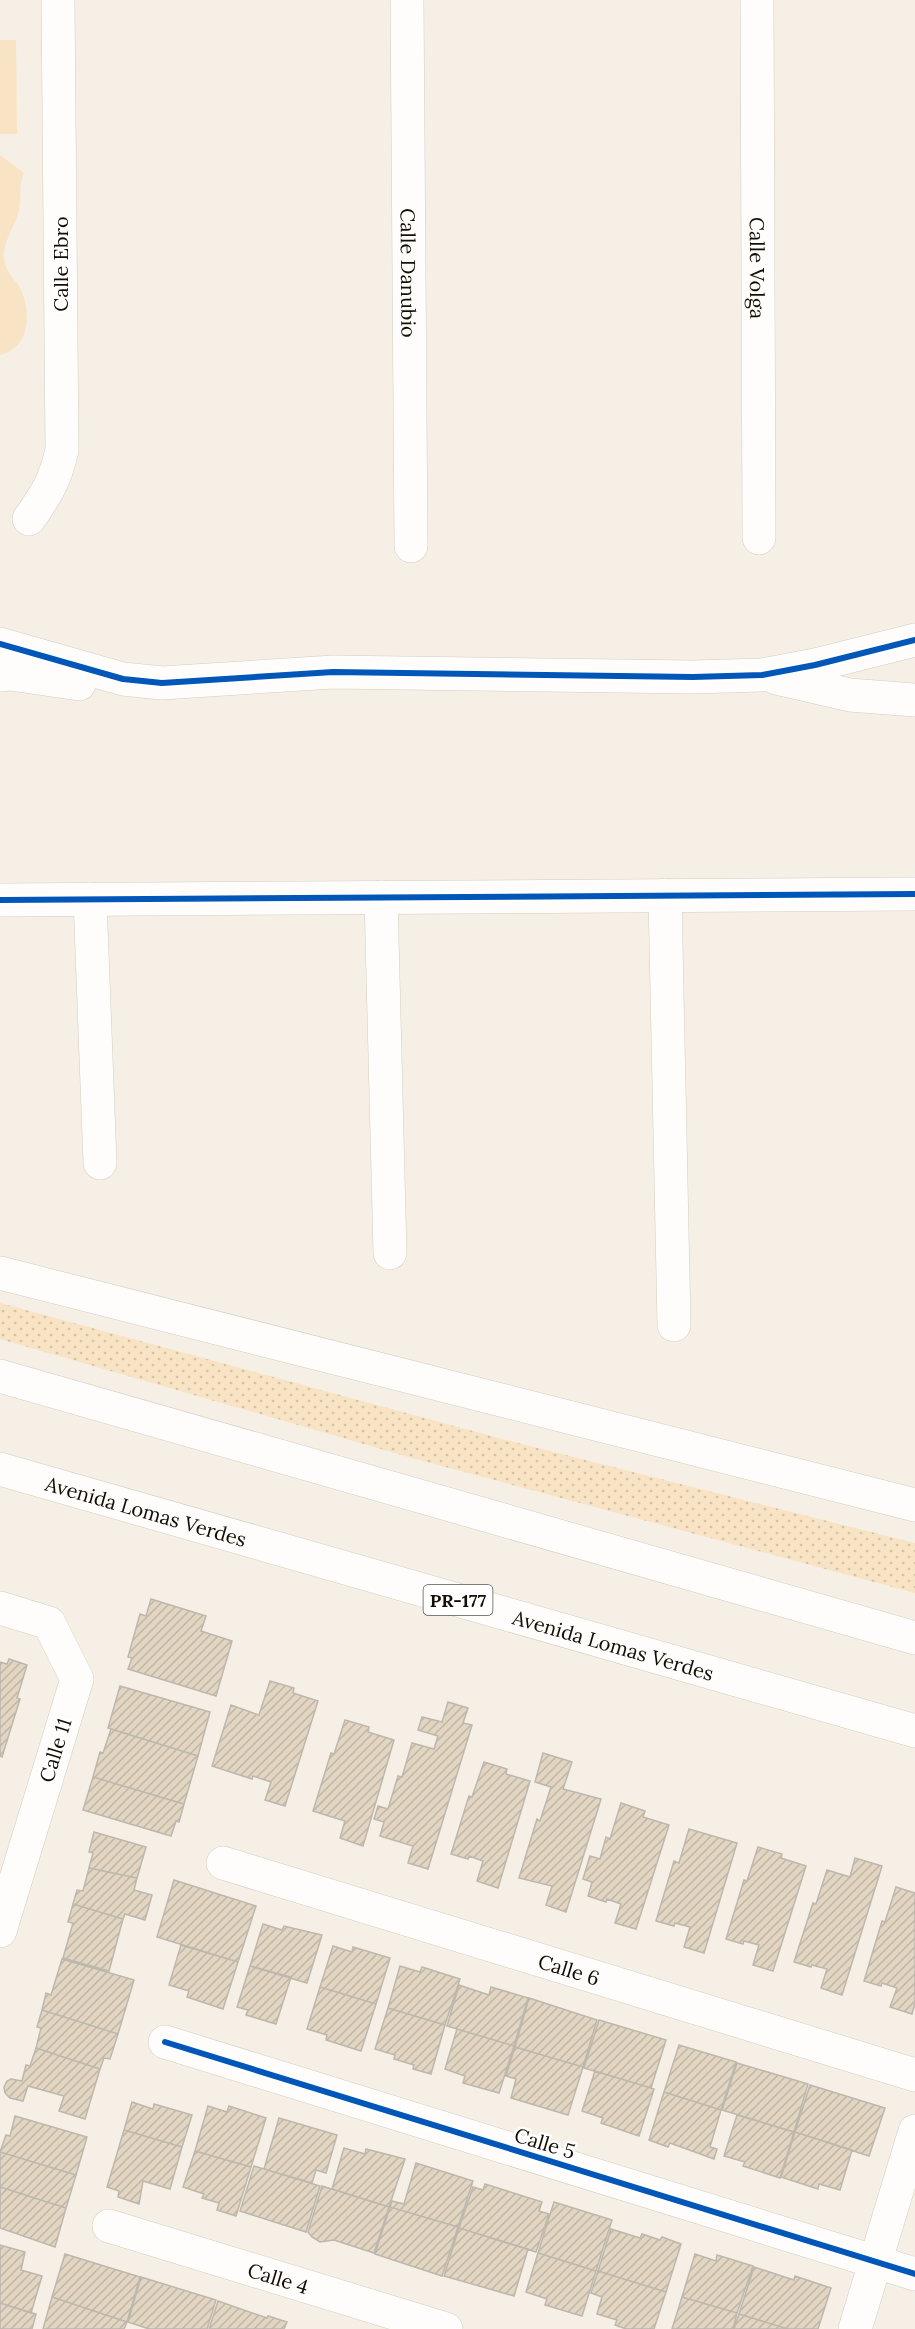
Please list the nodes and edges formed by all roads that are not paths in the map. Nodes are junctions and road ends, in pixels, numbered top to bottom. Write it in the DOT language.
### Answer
graph roads {
  1 [pos="58,0"];
  2 [pos="407,0"];
  3 [pos="756,0"];
  4 [pos="29,519"];
  5 [pos="759,538"];
  6 [pos="411,546"];
  7 [pos="910,642"];
  8 [pos="0,644"];
  9 [pos="0,675"];
  10 [pos="762,675"];
  11 [pos="123,679"];
  12 [pos="915,700"];
  13 [pos="915,894"];
  14 [pos="665,895"];
  15 [pos="381,897"];
  16 [pos="90,899"];
  17 [pos="0,900"];
  18 [pos="100,1163"];
  19 [pos="390,1253"];
  20 [pos="0,1273"];
  21 [pos="674,1325"];
  22 [pos="0,1376"];
  23 [pos="0,1469"];
  24 [pos="915,1505"];
  25 [pos="0,1608"];
  26 [pos="915,1638"];
  27 [pos="915,1731"];
  28 [pos="223,1863"];
  29 [pos="0,1931"];
  30 [pos="165,2042"];
  31 [pos="915,2075"];
  32 [pos="915,2131"];
  33 [pos="109,2226"];
  34 [pos="875,2262"];
  35 [pos="915,2274"];
  36 [pos="446,2329"];
  37 [pos="855,2329"];
  1 -- 4 [label="main road, Calle Ebro"];
  2 -- 6 [label="main road, Calle Danubio"];
  3 -- 5 [label="main road, Calle Volga"];
  7 -- 10 [label="main road"];
  8 -- 11 [label="main road"];
  9 -- 11 [label="main road"];
  10 -- 11 [label="main road"];
  10 -- 12 [label="main road"];
  13 -- 14 [label="main road"];
  14 -- 15 [label="main road"];
  14 -- 21 [label="main road"];
  15 -- 16 [label="main road"];
  15 -- 19 [label="main road"];
  16 -- 17 [label="main road"];
  16 -- 18 [label="main road"];
  20 -- 24 [label="main road"];
  22 -- 26 [label="main road"];
  23 -- 27 [label="main road, Avenida Lomas Verdes / PR-177"];
  25 -- 29 [label="main road, Calle 11"];
  28 -- 31 [label="main road, Calle 6"];
  30 -- 34 [label="main road, Calle 5"];
  32 -- 34 [label="main road"];
  33 -- 36 [label="main road, Calle 4"];
  34 -- 35 [label="main road, Calle 5"];
  34 -- 37 [label="main road"];
}
